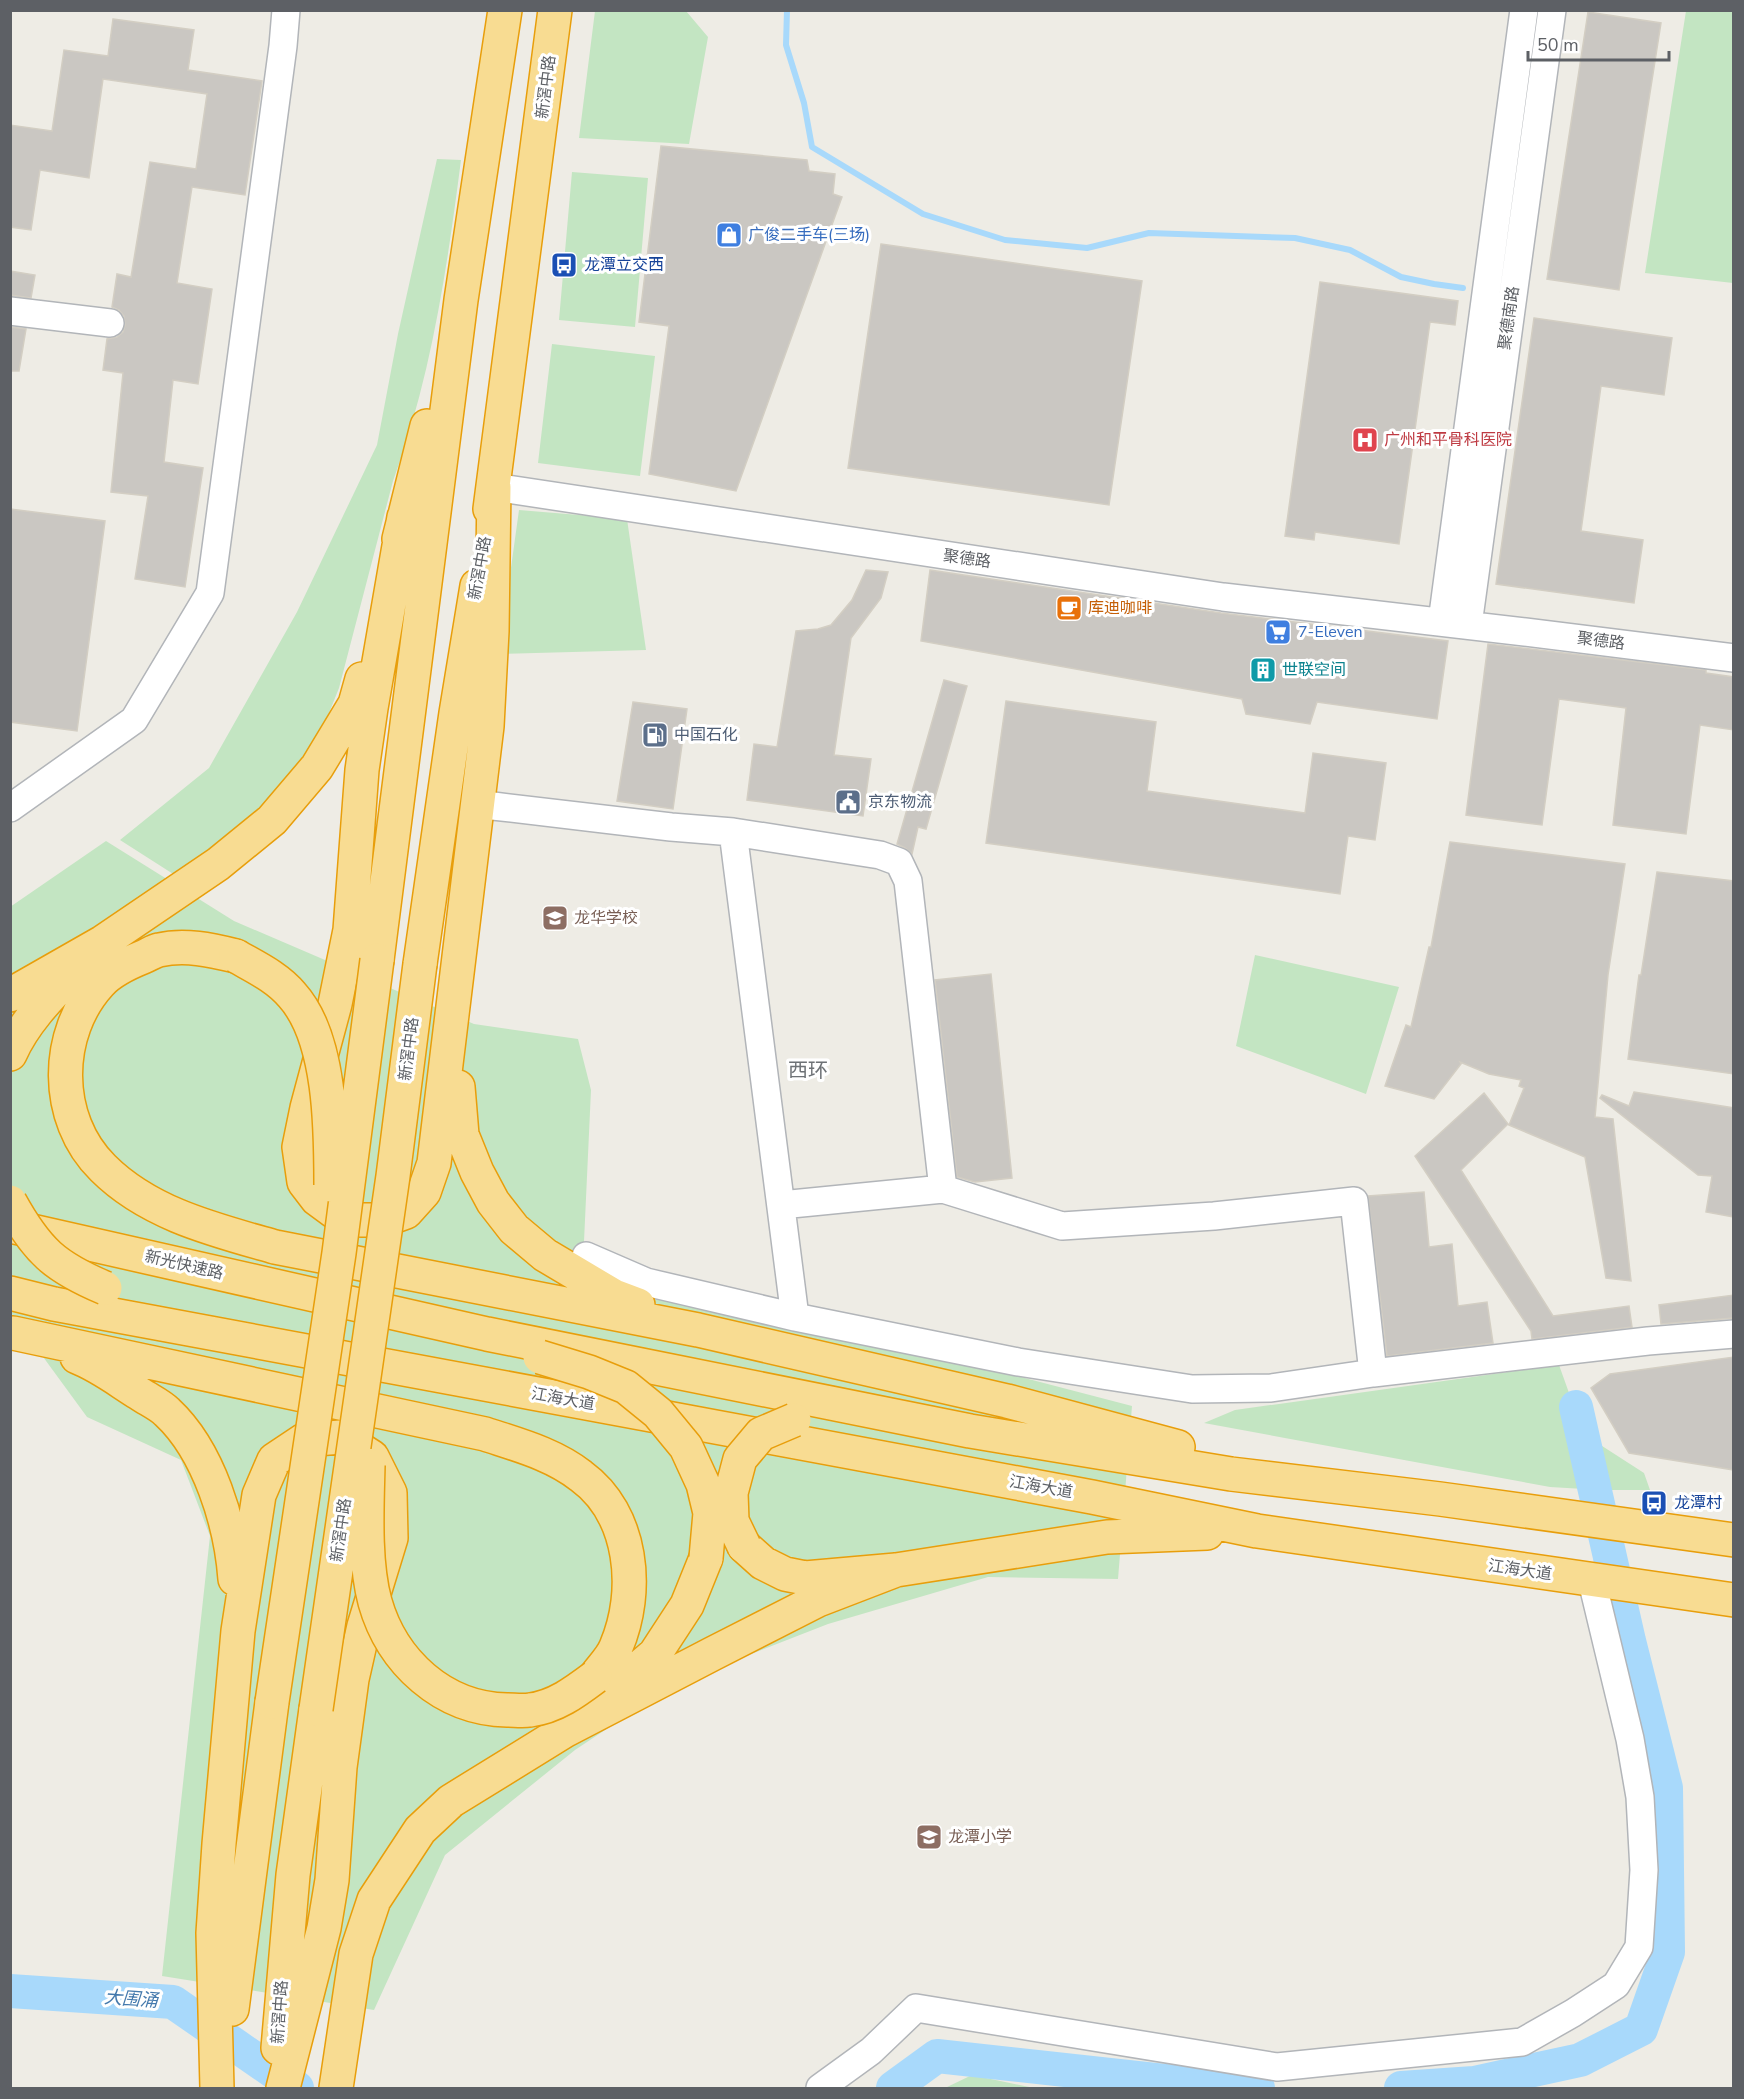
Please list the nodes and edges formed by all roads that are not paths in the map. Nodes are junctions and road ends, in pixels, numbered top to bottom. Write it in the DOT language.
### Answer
graph roads {
  1 [pos="286,10"];
  2 [pos="505,10"];
  3 [pos="555,10"];
  4 [pos="1524,10"];
  5 [pos="1552,10"];
  6 [pos="461,300"];
  7 [pos="10,311"];
  8 [pos="110,323"];
  9 [pos="494,487"];
  10 [pos="404,517"];
  11 [pos="1455,624"];
  12 [pos="1734,658"];
  13 [pos="477,806"];
  14 [pos="10,808"];
  15 [pos="733,832"];
  16 [pos="462,925"];
  17 [pos="103,942"];
  18 [pos="10,995"];
  19 [pos="10,1054"];
  20 [pos="943,1189"];
  21 [pos="10,1202"];
  22 [pos="781,1205"];
  23 [pos="10,1226"];
  24 [pos="586,1256"];
  25 [pos="10,1293"];
  26 [pos="344,1309"];
  27 [pos="795,1317"];
  28 [pos="698,1330"];
  29 [pos="12,1332"];
  30 [pos="1734,1334"];
  31 [pos="360,1349"];
  32 [pos="1373,1373"];
  33 [pos="890,1416"];
  34 [pos="1322,1485"];
  35 [pos="1257,1531"];
  36 [pos="1734,1540"];
  37 [pos="896,1569"];
  38 [pos="1592,1581"];
  39 [pos="1734,1600"];
  40 [pos="238,1631"];
  41 [pos="566,1730"];
  42 [pos="337,2081"];
  43 [pos="217,2088"];
  44 [pos="224,2088"];
  45 [pos="275,2088"];
  46 [pos="283,2088"];
  47 [pos="820,2088"];
  1 -- 14 [label="street"];
  2 -- 6 [label="highway"];
  3 -- 9 [label="highway, 新滘中路"];
  4 -- 11 [label="street, 聚德南路"];
  5 -- 11 [label="street, 聚德南路"];
  6 -- 10 [label="highway"];
  6 -- 26 [label="highway, bridge"];
  7 -- 8 [label="street"];
  9 -- 11 [label="street, 聚德路"];
  9 -- 13 [label="highway"];
  9 -- 31 [label="highway, 新滘中路, bridge"];
  10 -- 16 [label="highway"];
  10 -- 17 [label="highway"];
  11 -- 12 [label="street, 聚德路"];
  13 -- 15 [label="street"];
  13 -- 16 [label="highway"];
  15 -- 20 [label="street"];
  15 -- 22 [label="street"];
  16 -- 28 [label="highway"];
  17 -- 18 [label="highway"];
  17 -- 19 [label="highway"];
  20 -- 22 [label="street"];
  20 -- 32 [label="street"];
  21 -- 31 [label="highway, bridge"];
  22 -- 27 [label="street"];
  23 -- 26 [label="highway, 新光快速路"];
  24 -- 27 [label="street"];
  25 -- 31 [label="highway"];
  26 -- 28 [label="highway, bridge"];
  26 -- 33 [label="highway"];
  26 -- 41 [label="highway, bridge"];
  26 -- 44 [label="highway, bridge"];
  27 -- 32 [label="street"];
  28 -- 34 [label="highway"];
  29 -- 31 [label="highway, bridge"];
  29 -- 40 [label="highway"];
  30 -- 32 [label="street"];
  31 -- 35 [label="highway, 江海大道"];
  31 -- 45 [label="highway, 新滘中路, bridge"];
  33 -- 34 [label="highway"];
  33 -- 37 [label="highway, bridge"];
  34 -- 36 [label="highway"];
  35 -- 37 [label="highway"];
  35 -- 38 [label="highway, 江海大道"];
  37 -- 41 [label="highway"];
  38 -- 39 [label="highway, 江海大道"];
  38 -- 47 [label="street"];
  40 -- 43 [label="highway"];
  40 -- 46 [label="highway"];
  41 -- 42 [label="highway"];
}
